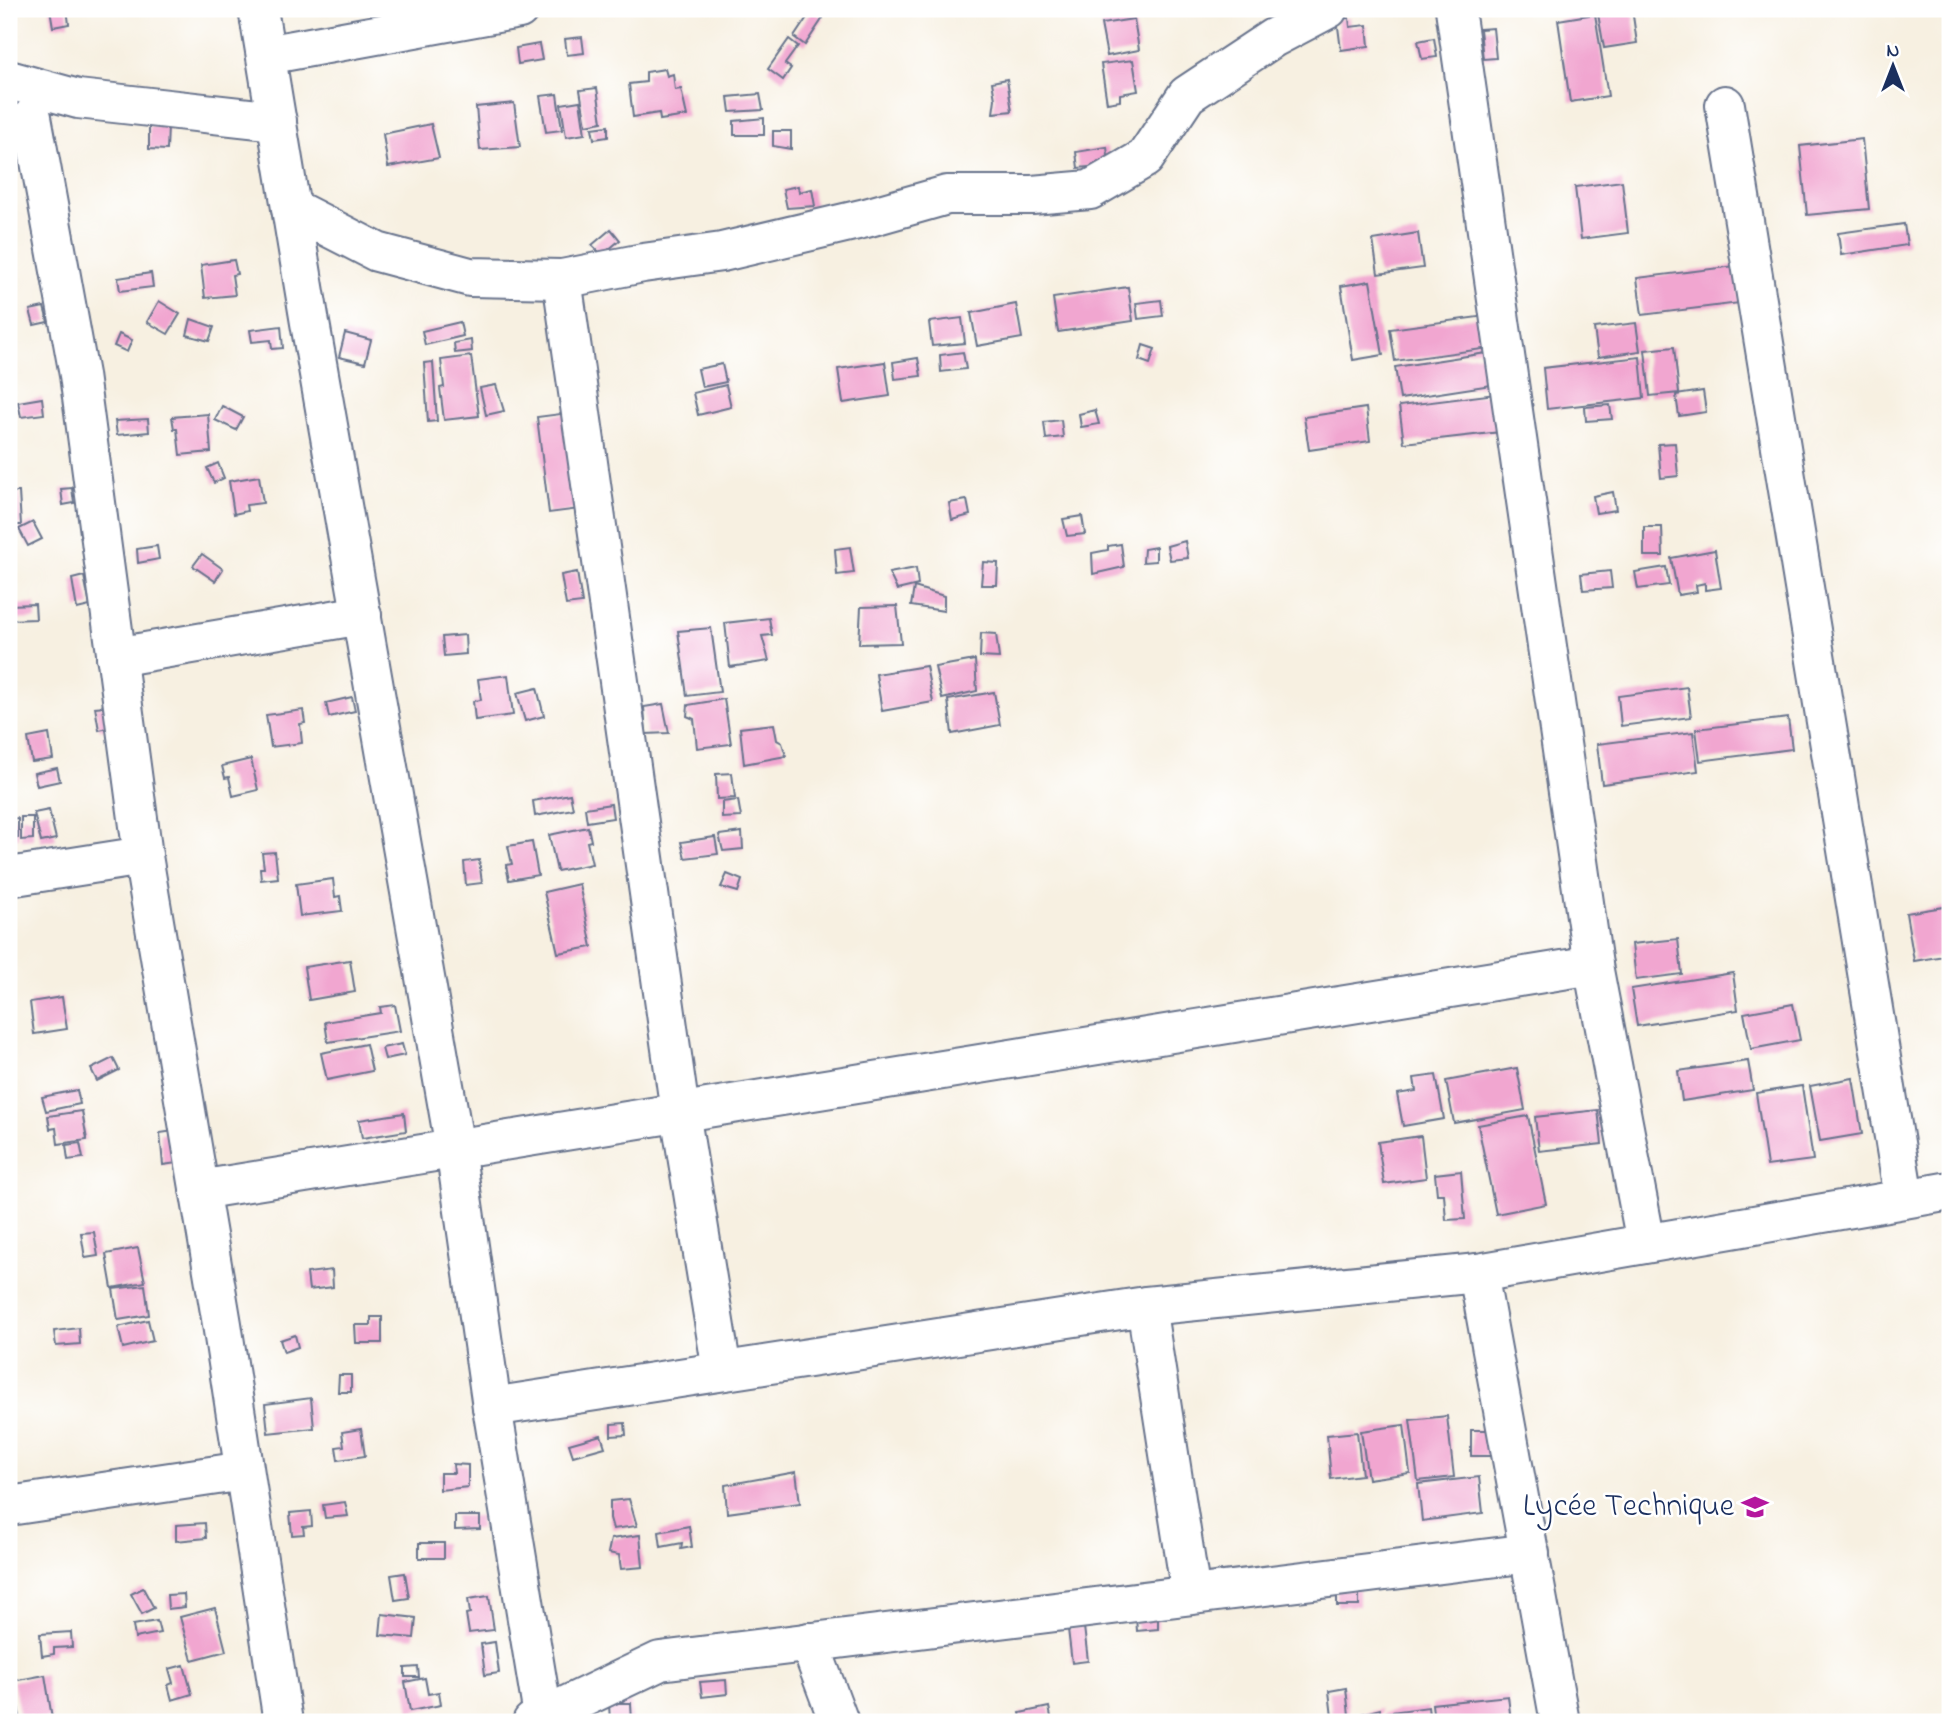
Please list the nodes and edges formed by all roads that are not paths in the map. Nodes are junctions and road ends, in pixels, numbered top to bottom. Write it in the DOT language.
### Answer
graph roads {
  1 [pos="258,9"];
  2 [pos="519,9"];
  3 [pos="1328,9"];
  4 [pos="1455,9"];
  5 [pos="266,55"];
  6 [pos="9,80"];
  7 [pos="78,99"];
  8 [pos="1725,105"];
  9 [pos="277,121"];
  10 [pos="20,122"];
  11 [pos="291,208"];
  12 [pos="562,279"];
  13 [pos="362,615"];
  14 [pos="116,657"];
  15 [pos="143,856"];
  16 [pos="9,877"];
  17 [pos="1593,965"];
  18 [pos="680,1112"];
  19 [pos="455,1148"];
  20 [pos="199,1190"];
  21 [pos="1950,1191"];
  22 [pos="1904,1198"];
  23 [pos="1646,1243"];
  24 [pos="1478,1273"];
  25 [pos="1146,1306"];
  26 [pos="722,1371"];
  27 [pos="492,1407"];
  28 [pos="244,1471"];
  29 [pos="9,1506"];
  30 [pos="1530,1553"];
  31 [pos="1191,1595"];
  32 [pos="809,1643"];
  33 [pos="539,1720"];
  34 [pos="283,1722"];
  35 [pos="839,1722"];
  36 [pos="1560,1722"];
  1 -- 5 [label="street"];
  2 -- 5 [label="street"];
  3 -- 12 [label="street"];
  4 -- 17 [label="street"];
  5 -- 9 [label="street"];
  6 -- 7 [label="street"];
  7 -- 9 [label="street"];
  7 -- 10 [label="street"];
  8 -- 22 [label="street"];
  9 -- 11 [label="street"];
  10 -- 14 [label="street"];
  11 -- 12 [label="street"];
  11 -- 13 [label="street"];
  12 -- 18 [label="street"];
  13 -- 14 [label="street"];
  13 -- 19 [label="street"];
  14 -- 15 [label="street"];
  15 -- 16 [label="street"];
  15 -- 20 [label="street"];
  17 -- 18 [label="street"];
  17 -- 23 [label="street"];
  18 -- 19 [label="street"];
  18 -- 26 [label="street"];
  19 -- 20 [label="street"];
  19 -- 27 [label="street"];
  20 -- 28 [label="street"];
  21 -- 22 [label="street"];
  22 -- 23 [label="street"];
  23 -- 24 [label="street"];
  24 -- 25 [label="street"];
  24 -- 30 [label="street"];
  25 -- 26 [label="street"];
  25 -- 31 [label="street"];
  26 -- 27 [label="street"];
  27 -- 33 [label="street"];
  28 -- 29 [label="street"];
  28 -- 34 [label="street"];
  30 -- 31 [label="street"];
  30 -- 36 [label="street"];
  31 -- 32 [label="street"];
  32 -- 33 [label="street"];
  32 -- 35 [label="street"];
}
